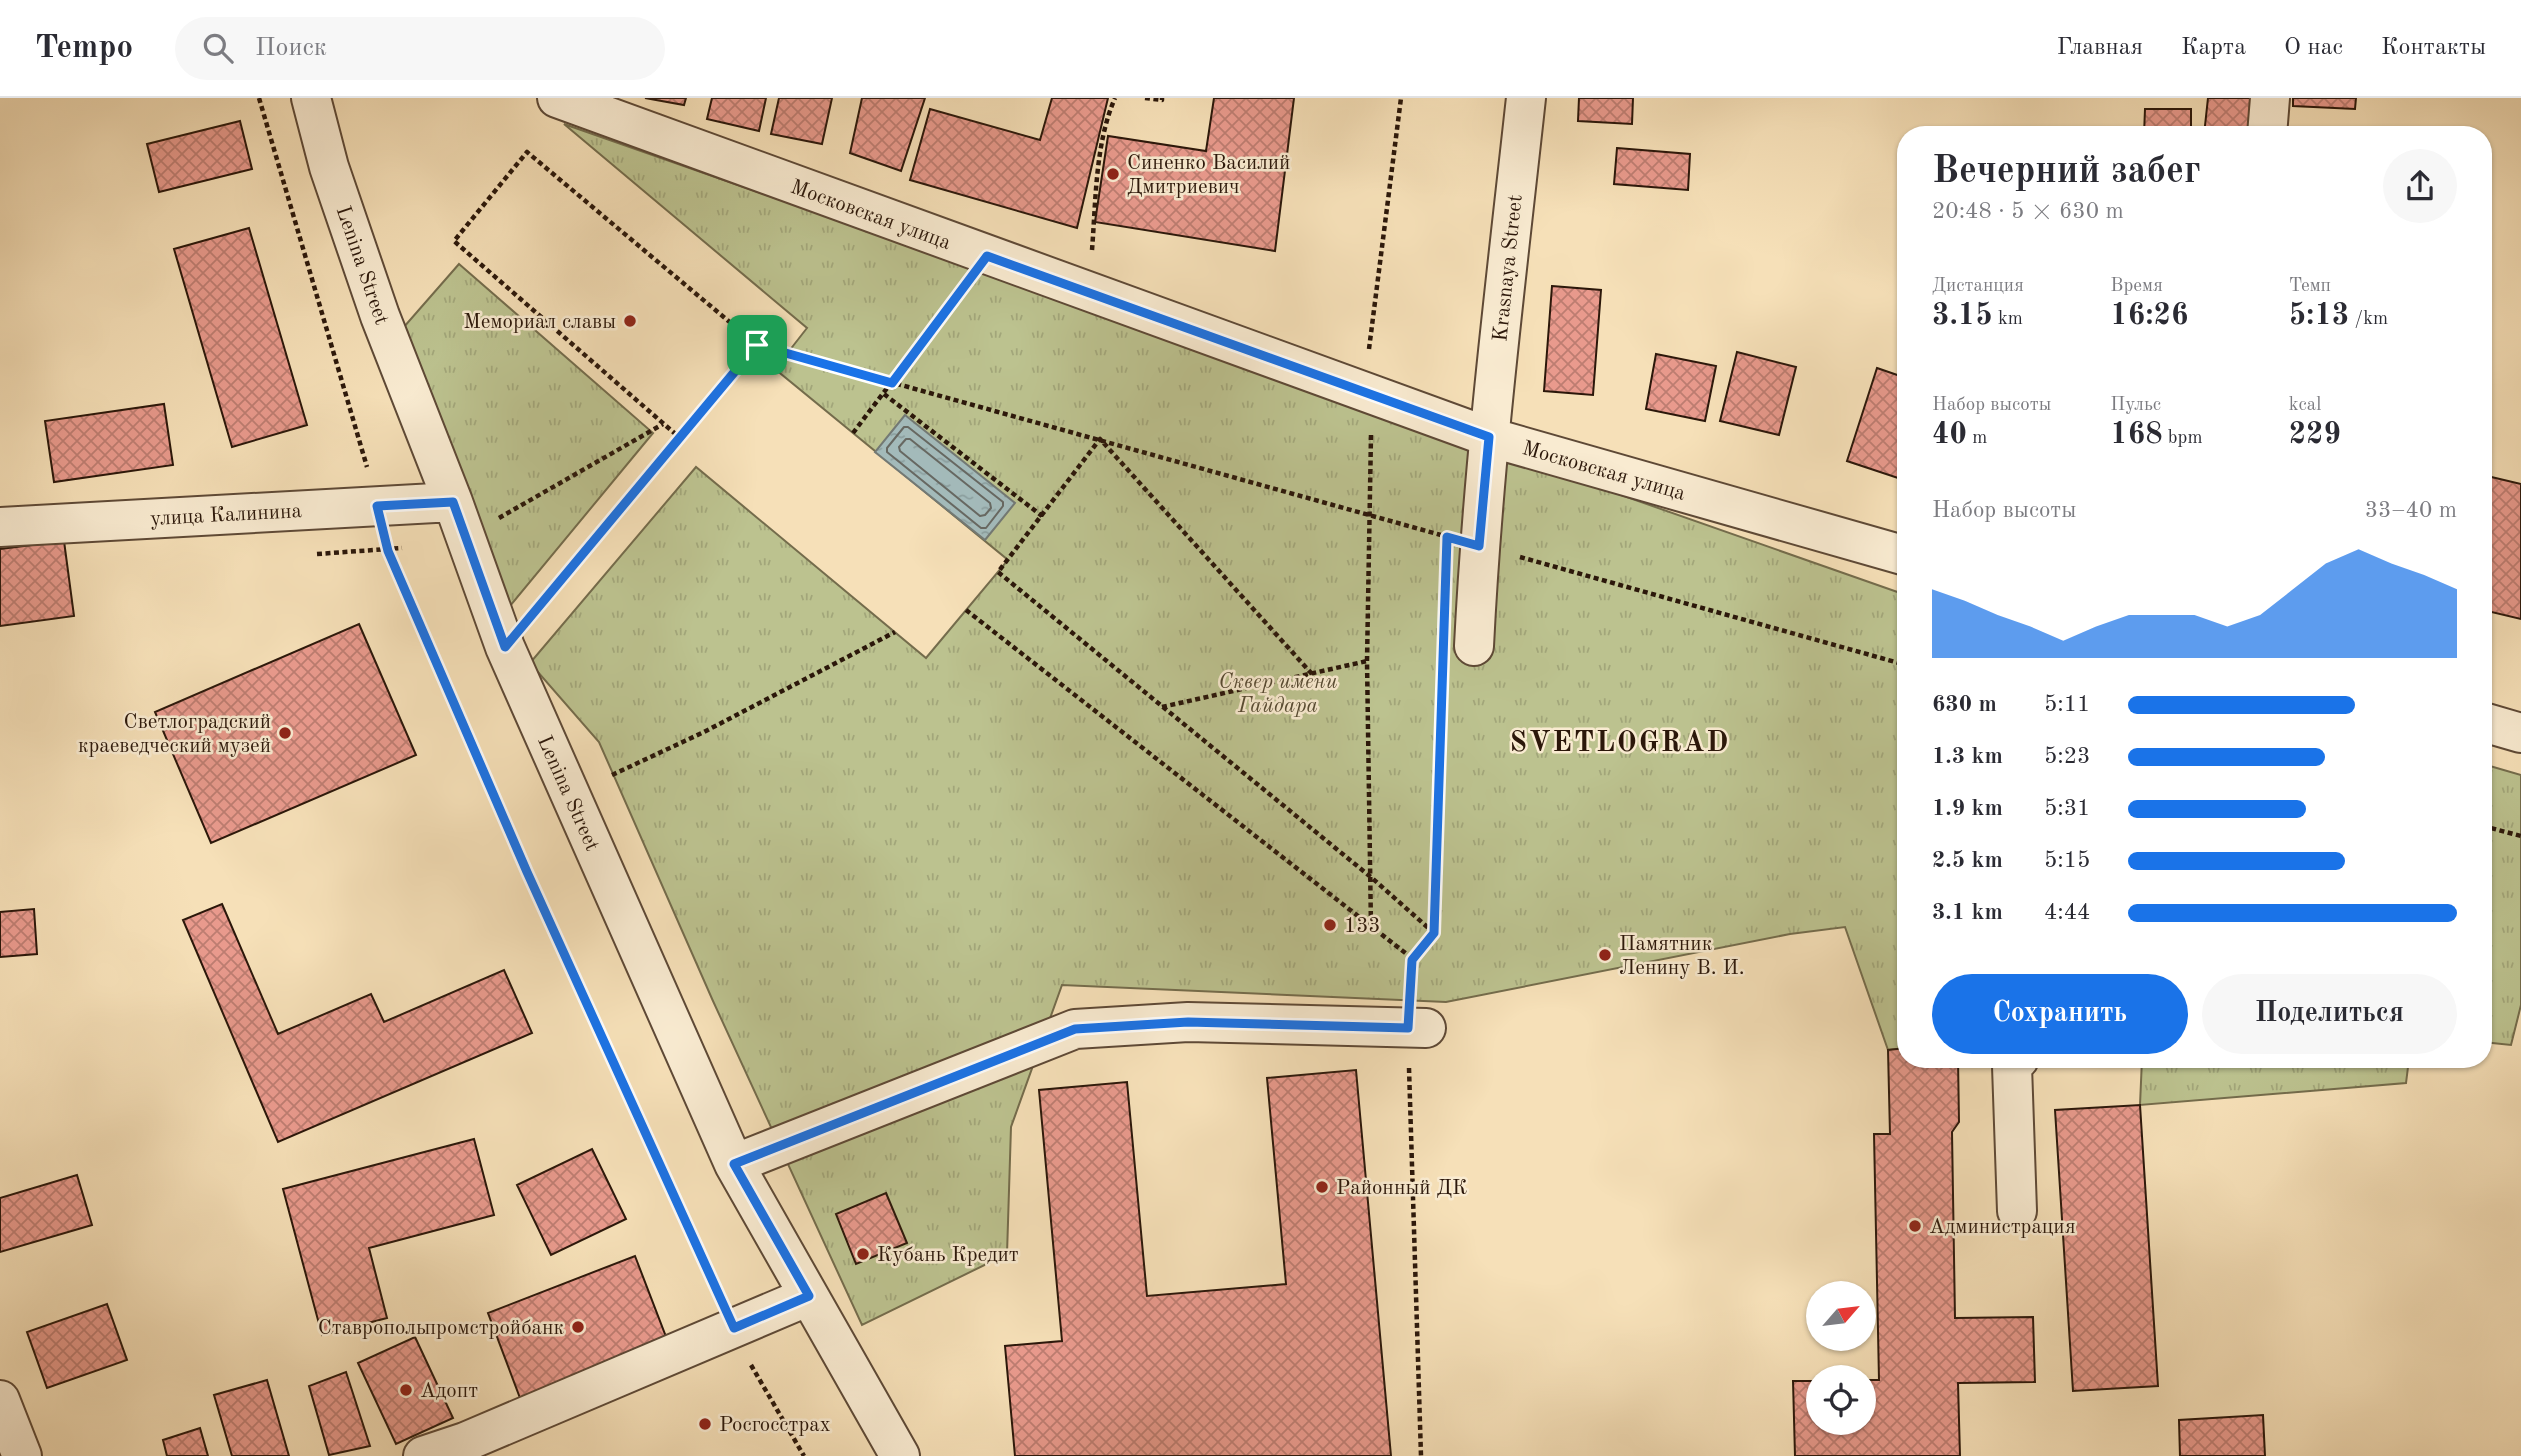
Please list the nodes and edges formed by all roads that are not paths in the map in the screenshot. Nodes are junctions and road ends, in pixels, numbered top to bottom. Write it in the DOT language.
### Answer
graph roads {
  1 [pos="311,98"];
  2 [pos="557,98"];
  3 [pos="1526,98"];
  4 [pos="2270,98"];
  5 [pos="2268,126"];
  6 [pos="1489,437"];
  7 [pos="453,502"];
  8 [pos="0,527"];
  9 [pos="1897,553"];
  10 [pos="1459,653"];
  11 [pos="2492,725"];
  12 [pos="2521,733"];
  13 [pos="1417,1028"];
  14 [pos="2012,1068"];
  15 [pos="734,1164"];
  16 [pos="2017,1211"];
  17 [pos="809,1296"];
  18 [pos="0,1400"];
  19 [pos="22,1456"];
  20 [pos="423,1456"];
  21 [pos="900,1456"];
  1 -- 7 [label="street, Lenina Street"];
  2 -- 6 [label="street, Московская улица"];
  3 -- 6 [label="street, Krasnaya Street"];
  4 -- 5 [label="street"];
  6 -- 9 [label="street, Московская улица"];
  6 -- 10 [label="street, Krasnaya Street"];
  7 -- 8 [label="street, улица Калинина"];
  7 -- 15 [label="street, Lenina Street"];
  11 -- 12 [label="street"];
  13 -- 15 [label="street"];
  14 -- 16 [label="street"];
  15 -- 17 [label="street, Lenina Street"];
  17 -- 20 [label="street"];
  17 -- 21 [label="street, Lenina Street"];
  18 -- 19 [label="street"];
}
